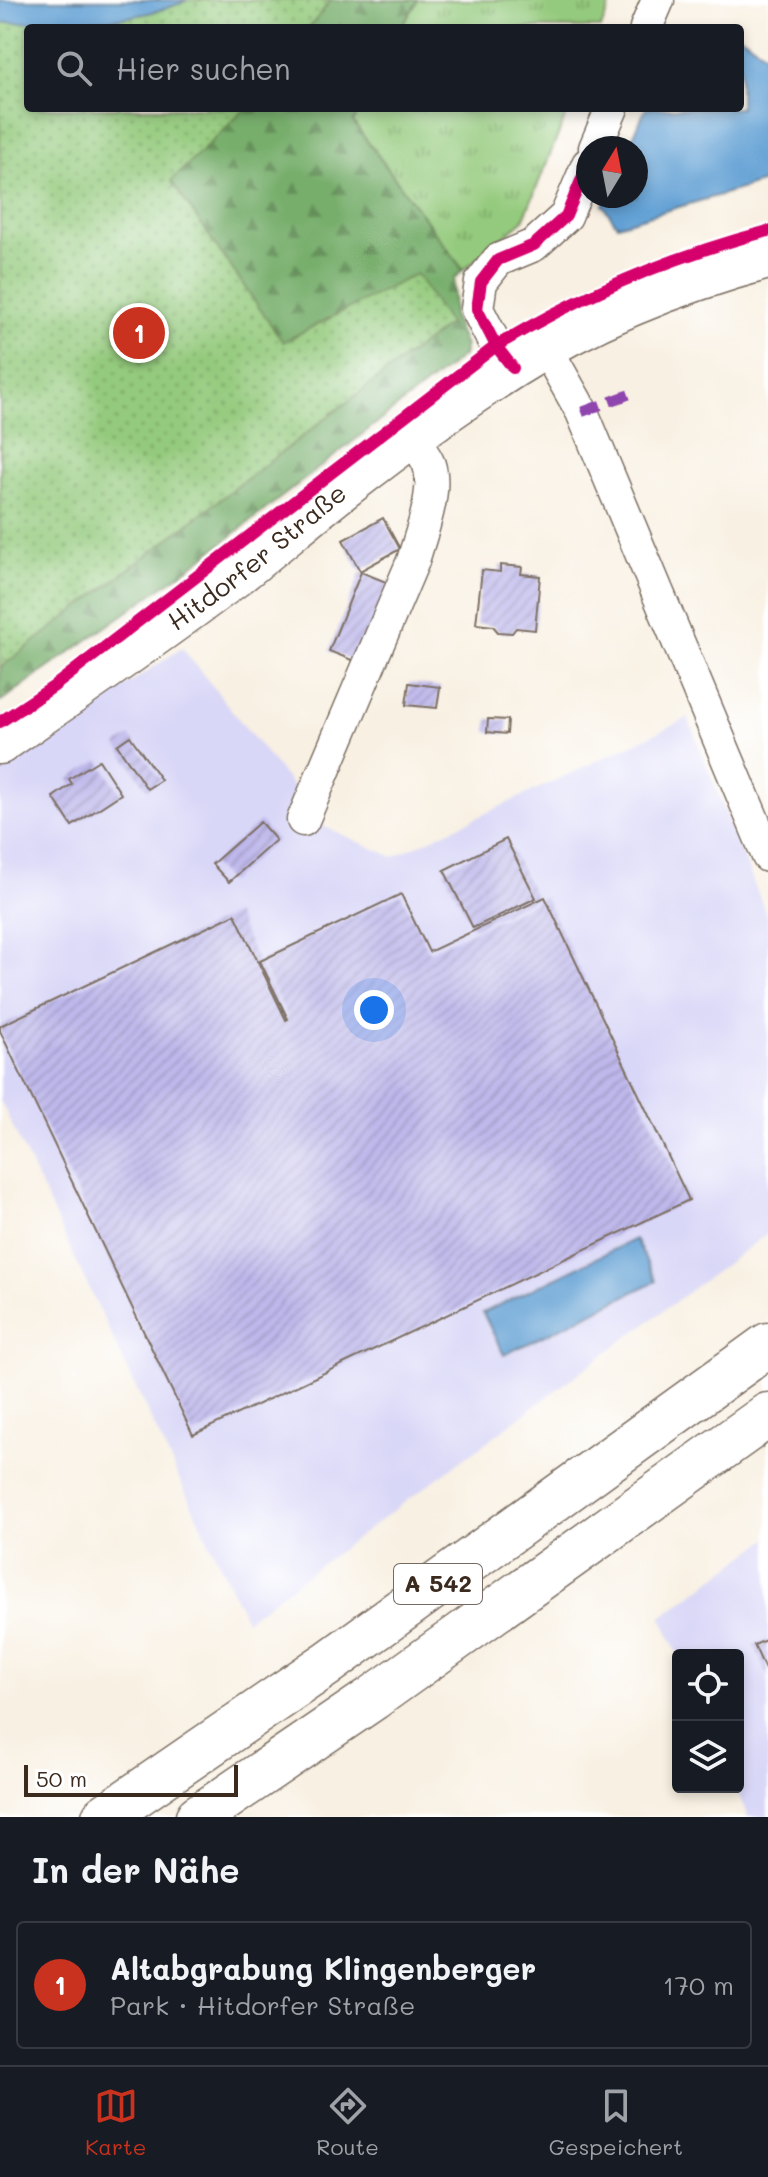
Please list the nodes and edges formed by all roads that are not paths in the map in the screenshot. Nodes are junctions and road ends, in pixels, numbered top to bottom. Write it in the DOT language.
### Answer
graph roads {
  1 [pos="658,0"];
  2 [pos="648,24"];
  3 [pos="610,112"];
  4 [pos="600,136"];
  5 [pos="576,192"];
  6 [pos="768,259"];
  7 [pos="546,348"];
  8 [pos="513,368"];
  9 [pos="411,437"];
  10 [pos="0,744"];
  11 [pos="303,820"];
  12 [pos="768,856"];
  13 [pos="768,1345"];
  14 [pos="768,1415"];
  15 [pos="104,1817"];
  16 [pos="198,1817"];
  1 -- 2 [label="street"];
  3 -- 4 [label="street"];
  5 -- 8 [label="street"];
  6 -- 7 [label="main road, Hitdorfer Straße"];
  7 -- 8 [label="main road, Hitdorfer Straße"];
  7 -- 12 [label="street"];
  8 -- 9 [label="main road, Hitdorfer Straße"];
  9 -- 10 [label="main road, Hitdorfer Straße"];
  9 -- 11 [label="street"];
  13 -- 15 [label="highway, A 542"];
  14 -- 16 [label="highway, A 542"];
}
